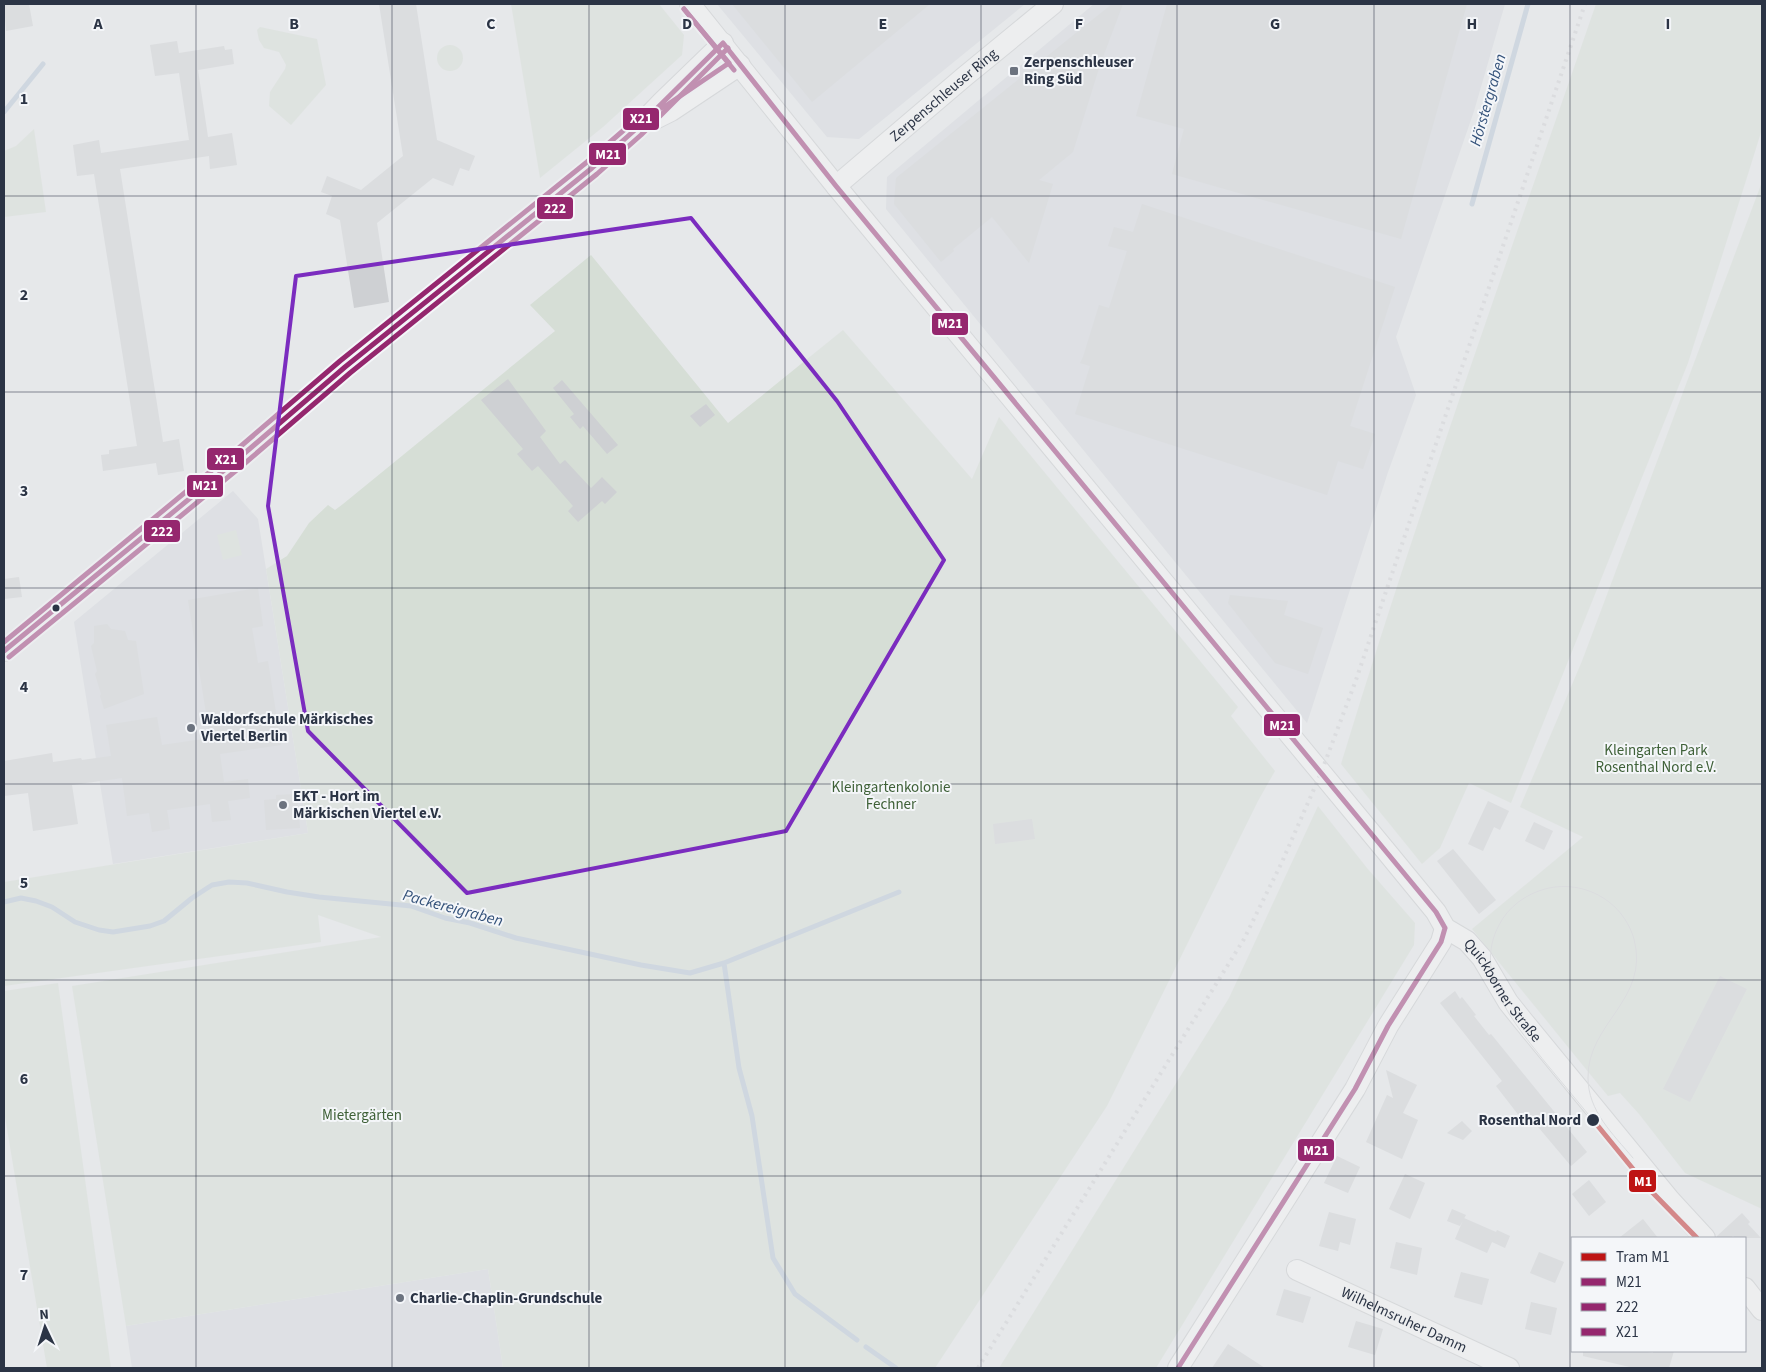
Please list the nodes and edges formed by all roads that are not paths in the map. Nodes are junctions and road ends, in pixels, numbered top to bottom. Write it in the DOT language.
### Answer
graph roads {
  1 [pos="690,4"];
  2 [pos="1053,4"];
  3 [pos="723,43"];
  4 [pos="740,64"];
  5 [pos="636,129"];
  6 [pos="836,186"];
  7 [pos="4,651"];
  8 [pos="1445,928"];
  9 [pos="1704,1237"];
  10 [pos="1297,1270"];
  11 [pos="1746,1289"];
  12 [pos="1762,1310"];
  13 [pos="1178,1368"];
  14 [pos="1509,1368"];
  1 -- 3 [label="street, Quickborner Straße"];
  2 -- 6 [label="street, Zerpenschleuser Ring"];
  3 -- 4 [label="street, Quickborner Straße"];
  3 -- 5 [label="street"];
  4 -- 5 [label="street"];
  4 -- 6 [label="street, Quickborner Straße"];
  5 -- 7 [label="street"];
  6 -- 8 [label="street, Quickborner Straße"];
  8 -- 9 [label="street, Quickborner Straße"];
  8 -- 13 [label="street"];
  10 -- 14 [label="street, Wilhelmsruher Damm"];
  11 -- 12 [label="street"];
}
